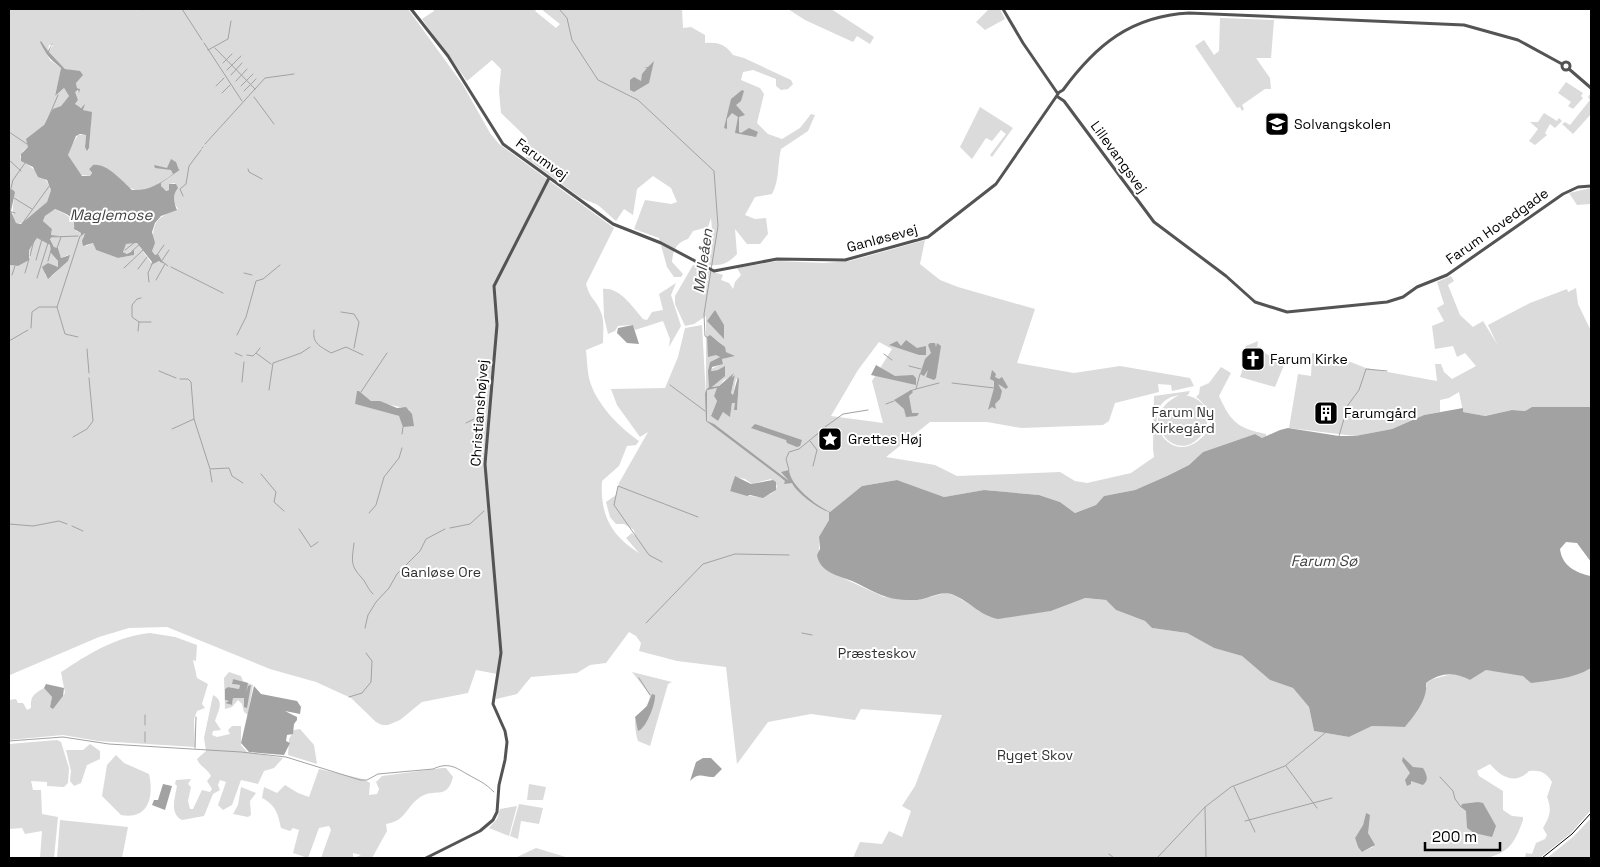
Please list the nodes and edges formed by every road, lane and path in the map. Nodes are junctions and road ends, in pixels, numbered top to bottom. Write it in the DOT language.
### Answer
graph roads {
  1 [pos="412,9"];
  2 [pos="1003,9"];
  3 [pos="1591,88"];
  4 [pos="1058,95"];
  5 [pos="548,178"];
  6 [pos="1591,186"];
  7 [pos="712,270"];
  8 [pos="1245,295"];
  9 [pos="426,858"];
  1 -- 5 [label="street, Farumvej"];
  2 -- 4 [label="street, Lillevangsvej"];
  3 -- 4 [label="street, Ganløsevej"];
  4 -- 7 [label="street, Ganløsevej"];
  4 -- 8 [label="street, Lillevangsvej"];
  5 -- 7 [label="street, Farumvej"];
  5 -- 9 [label="street, Christianshøjvej"];
  6 -- 8 [label="street, Farum Hovedgade"];
}
